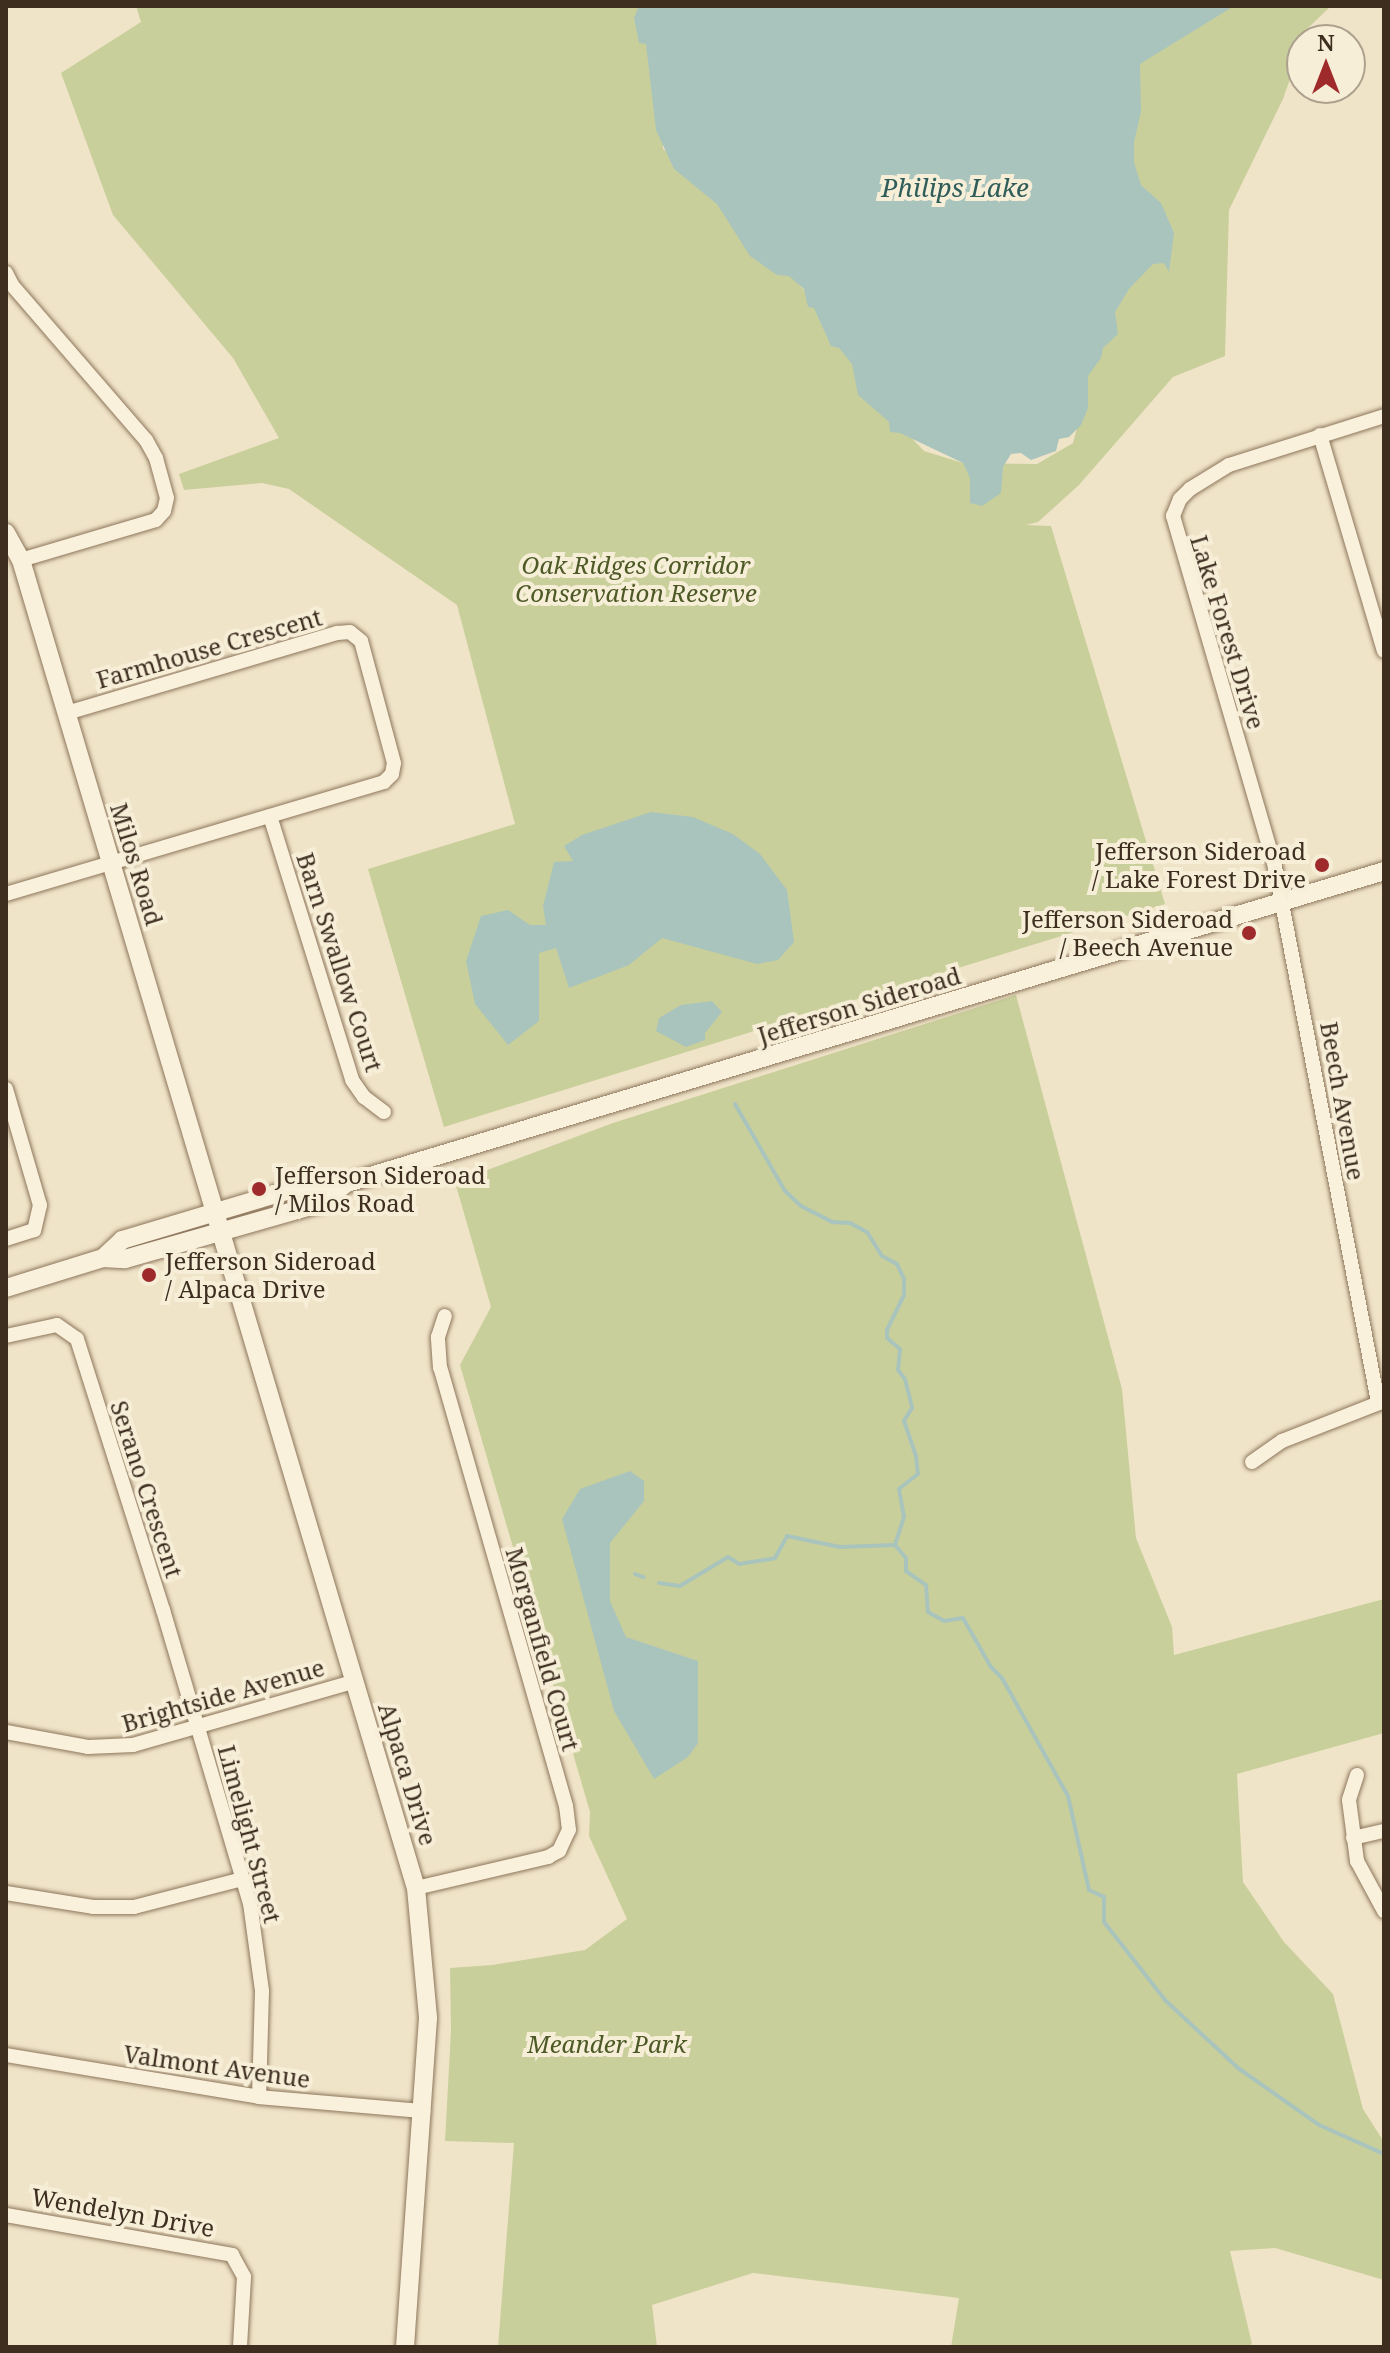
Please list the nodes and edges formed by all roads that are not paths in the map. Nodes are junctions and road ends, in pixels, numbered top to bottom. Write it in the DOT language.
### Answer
graph roads {
  1 [pos="6,273"];
  2 [pos="1384,416"];
  3 [pos="1320,435"];
  4 [pos="6,533"];
  5 [pos="21,560"];
  6 [pos="1384,651"];
  7 [pos="67,713"];
  8 [pos="270,816"];
  9 [pos="112,863"];
  10 [pos="1384,871"];
  11 [pos="6,894"];
  12 [pos="1283,901"];
  13 [pos="6,1089"];
  14 [pos="384,1112"];
  15 [pos="347,1183"];
  16 [pos="215,1212"];
  17 [pos="221,1232"];
  18 [pos="6,1239"];
  19 [pos="103,1258"];
  20 [pos="6,1288"];
  21 [pos="445,1316"];
  22 [pos="6,1336"];
  23 [pos="1381,1402"];
  24 [pos="1252,1462"];
  25 [pos="356,1681"];
  26 [pos="198,1727"];
  27 [pos="6,1732"];
  28 [pos="1357,1775"];
  29 [pos="1384,1831"];
  30 [pos="1353,1838"];
  31 [pos="242,1879"];
  32 [pos="416,1888"];
  33 [pos="6,1893"];
  34 [pos="1384,1911"];
  35 [pos="6,2055"];
  36 [pos="259,2097"];
  37 [pos="423,2111"];
  38 [pos="6,2215"];
  39 [pos="240,2347"];
  40 [pos="405,2347"];
  1 -- 5 [label="street"];
  2 -- 3 [label="street, Lake Forest Drive"];
  3 -- 6 [label="street"];
  3 -- 12 [label="street, Lake Forest Drive"];
  4 -- 5 [label="street, Milos Road"];
  5 -- 7 [label="street, Milos Road"];
  7 -- 8 [label="street, Farmhouse Crescent"];
  7 -- 9 [label="street, Milos Road"];
  8 -- 9 [label="street, Farmhouse Crescent"];
  8 -- 14 [label="street, Barn Swallow Court"];
  9 -- 11 [label="street, Farmhouse Crescent"];
  9 -- 16 [label="street, Milos Road"];
  10 -- 12 [label="street, Jefferson Sideroad"];
  12 -- 15 [label="street, Jefferson Sideroad"];
  12 -- 23 [label="street, Beech Avenue"];
  13 -- 18 [label="street"];
  15 -- 16 [label="street, Jefferson Sideroad"];
  15 -- 17 [label="street, Jefferson Sideroad"];
  16 -- 17 [label="street, Milos Road"];
  16 -- 19 [label="street, Jefferson Sideroad"];
  17 -- 19 [label="street, Jefferson Sideroad"];
  17 -- 25 [label="street, Alpaca Drive"];
  19 -- 20 [label="street, Jefferson Sideroad"];
  21 -- 32 [label="street, Morganfield Court"];
  22 -- 26 [label="street, Serano Crescent"];
  23 -- 24 [label="street"];
  25 -- 26 [label="street, Brightside Avenue"];
  25 -- 32 [label="street, Alpaca Drive"];
  26 -- 27 [label="street, Brightside Avenue"];
  26 -- 31 [label="street, Limelight Street"];
  28 -- 30 [label="street"];
  29 -- 30 [label="street"];
  30 -- 34 [label="street"];
  31 -- 33 [label="street"];
  31 -- 36 [label="street, Limelight Street"];
  32 -- 37 [label="street, Alpaca Drive"];
  35 -- 36 [label="street, Valmont Avenue"];
  36 -- 37 [label="street, Valmont Avenue"];
  37 -- 40 [label="street, Alpaca Drive"];
  38 -- 39 [label="street, Wendelyn Drive"];
}
